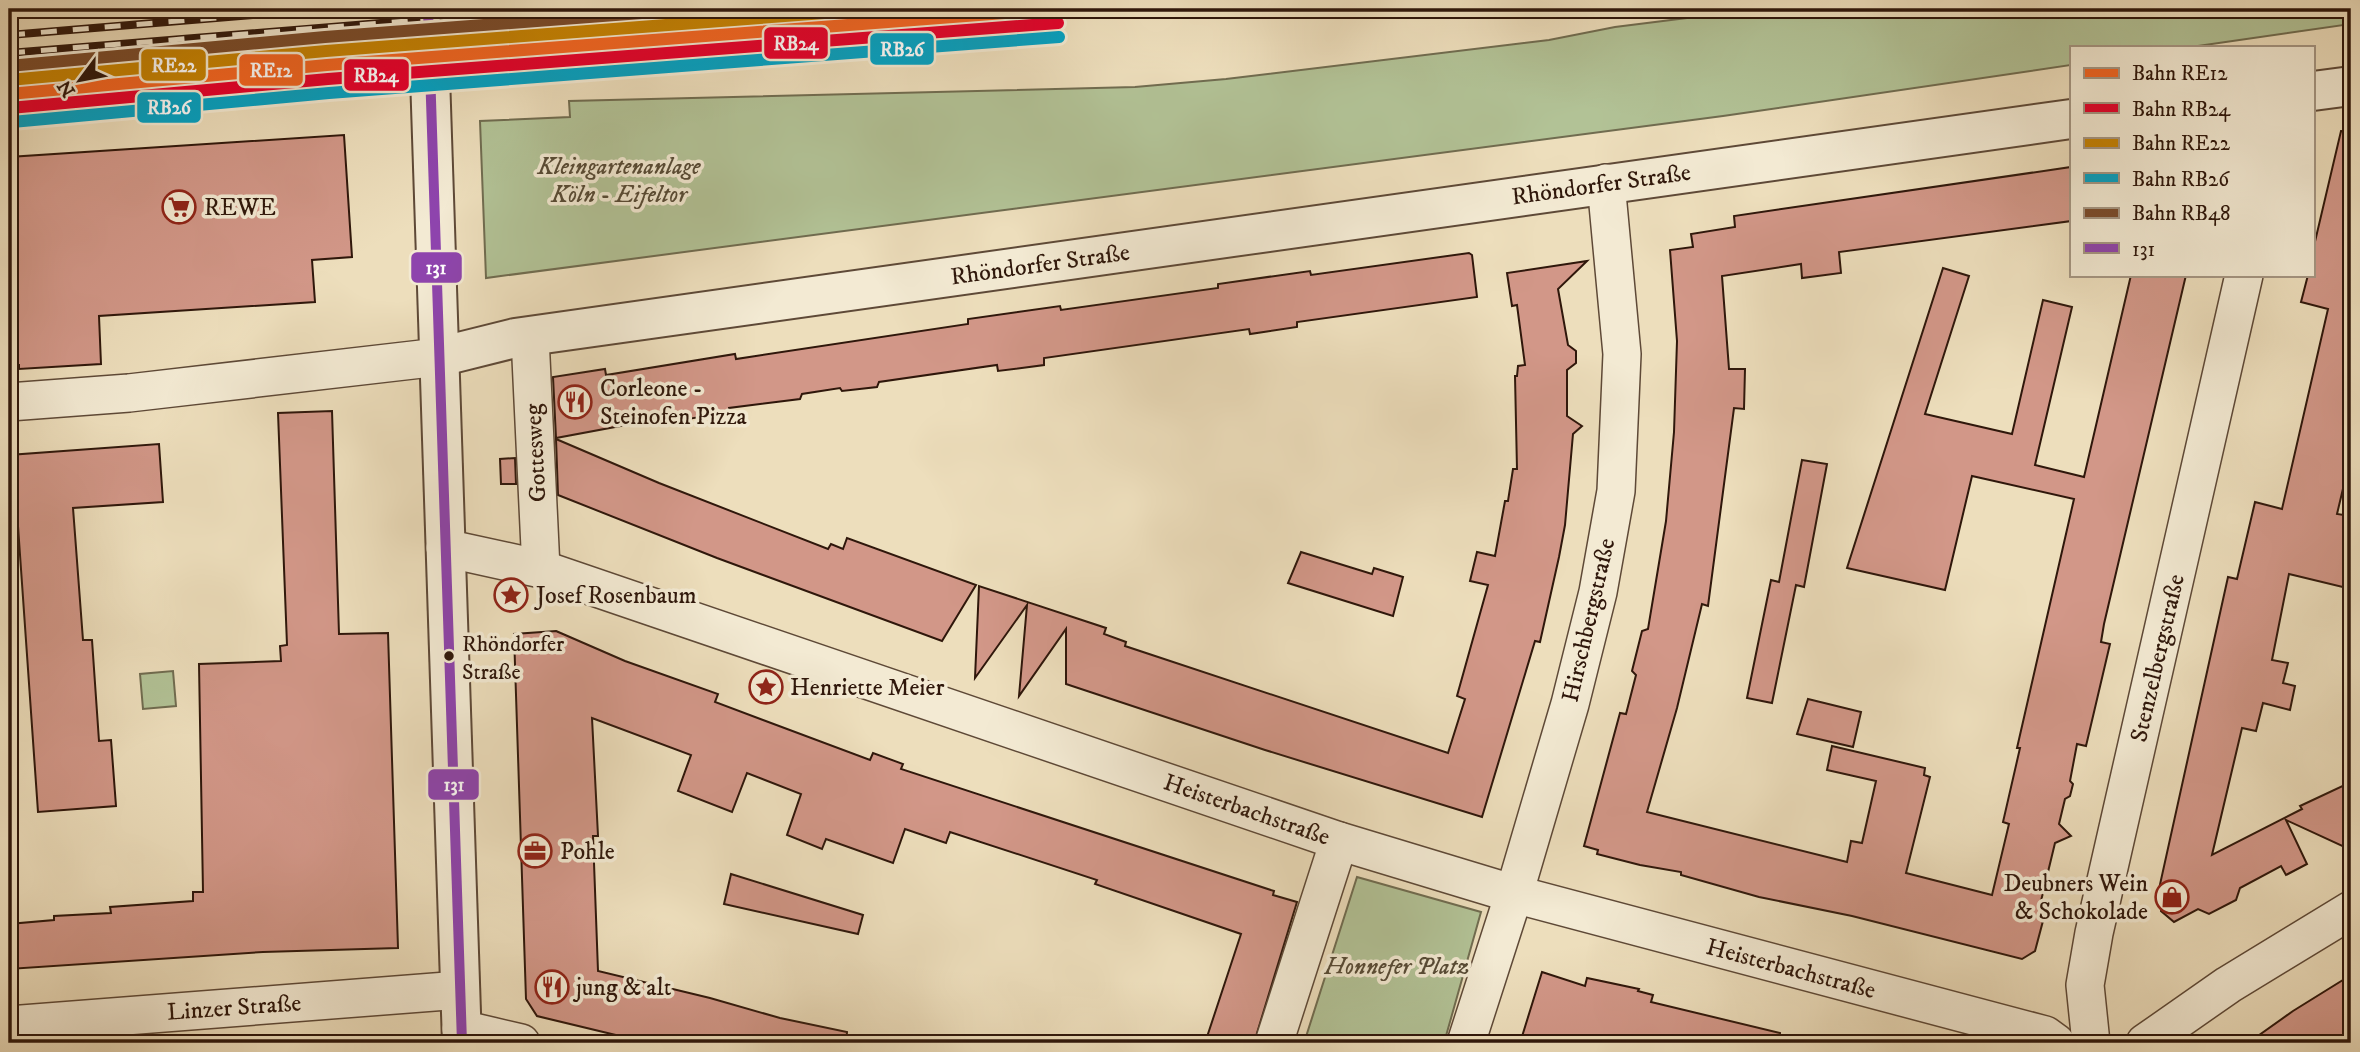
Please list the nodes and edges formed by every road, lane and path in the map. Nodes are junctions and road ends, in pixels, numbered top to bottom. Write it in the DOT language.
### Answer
graph roads {
  1 [pos="430,76"];
  2 [pos="2351,86"];
  3 [pos="2314,91"];
  4 [pos="2070,119"];
  5 [pos="1606,183"];
  6 [pos="2244,276"];
  7 [pos="530,337"];
  8 [pos="439,357"];
  9 [pos="9,402"];
  10 [pos="445,548"];
  11 [pos="541,569"];
  12 [pos="1339,841"];
  13 [pos="1514,894"];
  14 [pos="2351,911"];
  15 [pos="460,990"];
  16 [pos="9,1025"];
  17 [pos="461,1036"];
  18 [pos="521,1043"];
  19 [pos="1274,1043"];
  20 [pos="1466,1043"];
  21 [pos="2056,1043"];
  22 [pos="2091,1043"];
  23 [pos="2145,1043"];
  1 -- 8 [label="street"];
  2 -- 3 [label="street"];
  4 -- 5 [label="street, Rhöndorfer Straße"];
  5 -- 7 [label="street, Rhöndorfer Straße"];
  5 -- 13 [label="street, Hirschbergstraße"];
  6 -- 22 [label="street, Stenzelbergstraße"];
  7 -- 8 [label="street, Rhöndorfer Straße"];
  7 -- 11 [label="street, Gottesweg"];
  8 -- 9 [label="street, Rhöndorfer Straße"];
  8 -- 10 [label="street"];
  10 -- 11 [label="street, Heisterbachstraße"];
  10 -- 15 [label="street"];
  11 -- 12 [label="street, Heisterbachstraße"];
  12 -- 13 [label="street, Heisterbachstraße"];
  12 -- 19 [label="street"];
  13 -- 20 [label="street, Hirschbergstraße"];
  13 -- 21 [label="street, Heisterbachstraße"];
  14 -- 23 [label="street"];
  15 -- 16 [label="street, Linzer Straße"];
  15 -- 17 [label="street"];
  17 -- 18 [label="street"];
}
